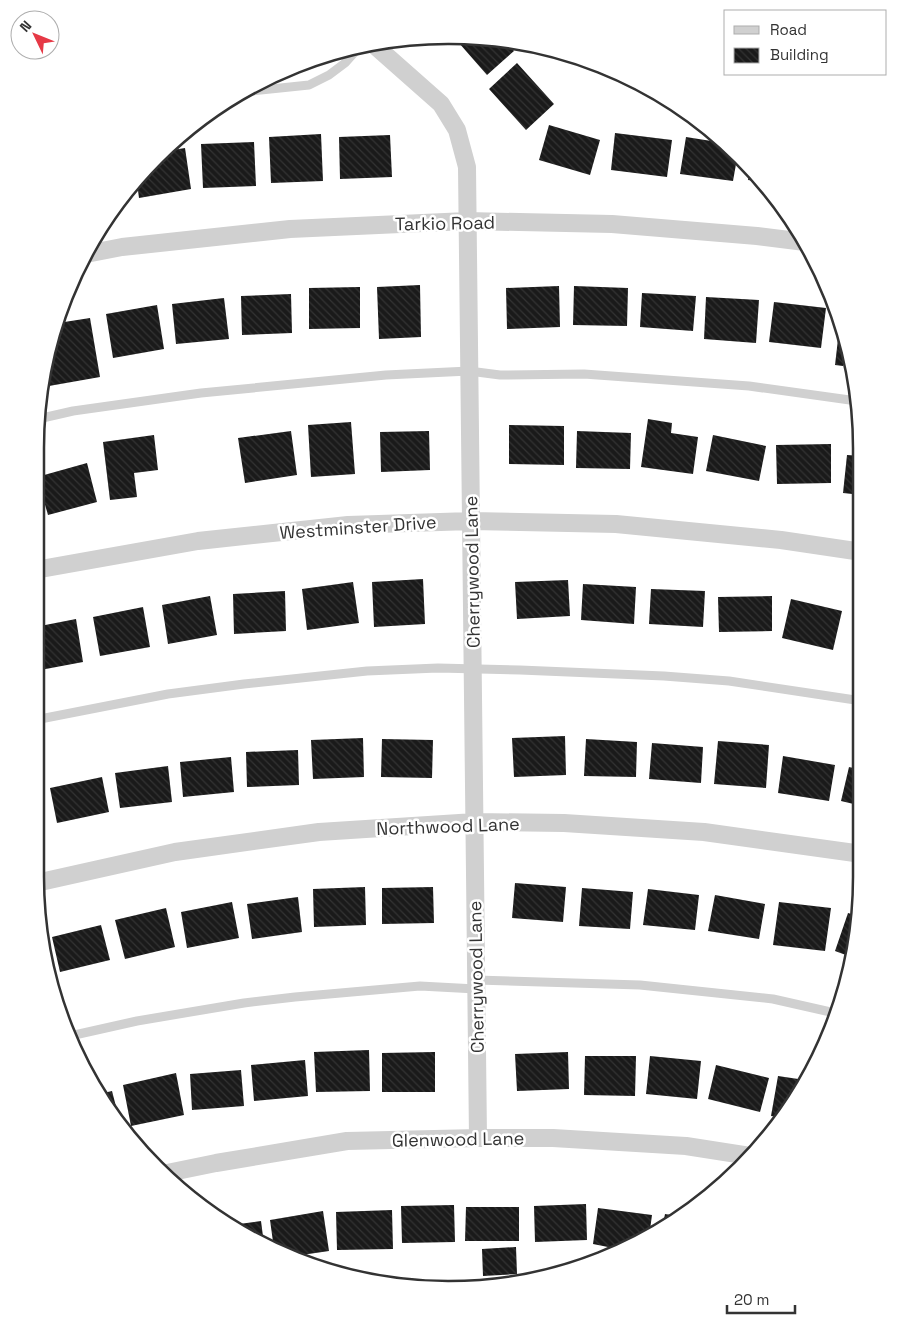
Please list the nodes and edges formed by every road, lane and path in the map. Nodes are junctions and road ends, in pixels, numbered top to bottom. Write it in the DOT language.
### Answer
graph roads {
  1 [pos="384,49"];
  2 [pos="351,56"];
  3 [pos="260,90"];
  4 [pos="467,221"];
  5 [pos="796,241"];
  6 [pos="94,252"];
  7 [pos="470,371"];
  8 [pos="850,400"];
  9 [pos="45,417"];
  10 [pos="471,521"];
  11 [pos="853,551"];
  12 [pos="44,568"];
  13 [pos="473,670"];
  14 [pos="853,700"];
  15 [pos="44,718"];
  16 [pos="475,822"];
  17 [pos="853,853"];
  18 [pos="44,881"];
  19 [pos="476,984"];
  20 [pos="830,1012"];
  21 [pos="76,1035"];
  22 [pos="478,1138"];
  23 [pos="742,1155"];
  24 [pos="172,1172"];
  1 -- 4 [label="street, Cherrywood Lane"];
  2 -- 3 [label="lane"];
  4 -- 5 [label="street, Tarkio Road"];
  4 -- 6 [label="street, Tarkio Road"];
  4 -- 7 [label="street, Cherrywood Lane"];
  7 -- 8 [label="lane"];
  7 -- 9 [label="lane"];
  7 -- 10 [label="street, Cherrywood Lane"];
  10 -- 11 [label="street, Westminster Drive"];
  10 -- 12 [label="street, Westminster Drive"];
  10 -- 13 [label="street, Cherrywood Lane"];
  13 -- 14 [label="lane"];
  13 -- 15 [label="lane"];
  13 -- 16 [label="street, Cherrywood Lane"];
  16 -- 17 [label="street, Northwood Lane"];
  16 -- 18 [label="street, Northwood Lane"];
  16 -- 19 [label="street, Cherrywood Lane"];
  19 -- 20 [label="lane"];
  19 -- 21 [label="lane"];
  19 -- 22 [label="street, Cherrywood Lane"];
  22 -- 23 [label="street, Glenwood Lane"];
  22 -- 24 [label="street, Glenwood Lane"];
}
